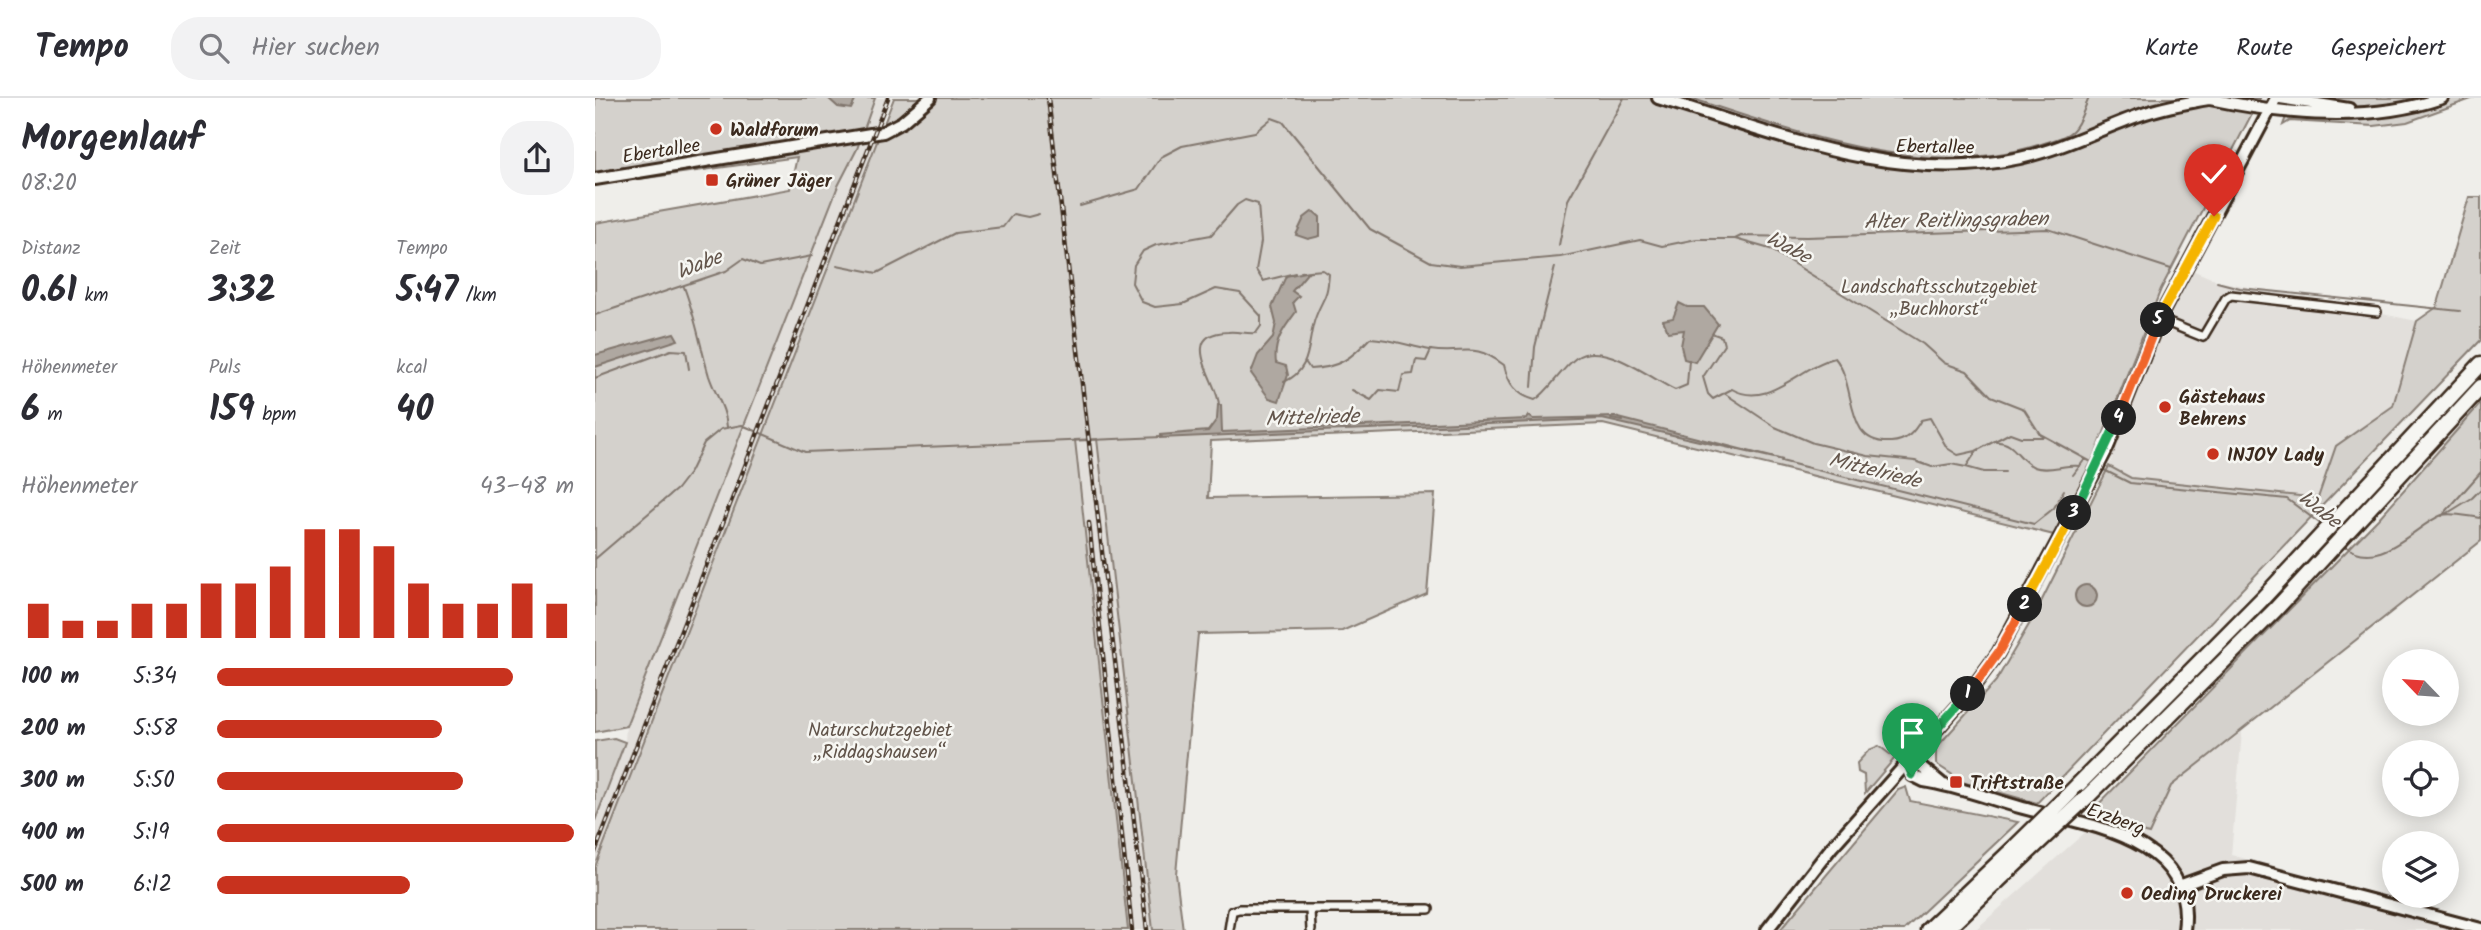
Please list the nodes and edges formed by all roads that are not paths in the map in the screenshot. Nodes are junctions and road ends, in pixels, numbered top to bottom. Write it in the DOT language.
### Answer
graph roads {
  1 [pos="930,98"];
  2 [pos="1658,98"];
  3 [pos="2211,98"];
  4 [pos="2442,98"];
  5 [pos="2275,102"];
  6 [pos="595,179"];
  7 [pos="2377,312"];
  8 [pos="2159,319"];
  9 [pos="2481,364"];
  10 [pos="2481,387"];
  11 [pos="1907,762"];
  12 [pos="2017,853"];
  13 [pos="2179,886"];
  14 [pos="1429,909"];
  15 [pos="1310,910"];
  16 [pos="2481,929"];
  17 [pos="1229,930"];
  18 [pos="1311,930"];
  19 [pos="1767,930"];
  20 [pos="1928,930"];
  21 [pos="1946,930"];
  22 [pos="2184,930"];
  1 -- 6 [label="street, Ebertallee"];
  2 -- 3 [label="street, Ebertallee"];
  3 -- 5 [label="street, Ebertallee"];
  4 -- 5 [label="street, Ebertallee"];
  5 -- 8 [label="street"];
  7 -- 8 [label="street"];
  8 -- 11 [label="street"];
  9 -- 12 [label="highway, bridge"];
  10 -- 12 [label="highway, bridge"];
  11 -- 13 [label="street, Erzberg"];
  11 -- 19 [label="street"];
  12 -- 20 [label="highway"];
  12 -- 21 [label="highway"];
  13 -- 16 [label="street"];
  13 -- 22 [label="street, Erzberg"];
  14 -- 15 [label="street"];
  15 -- 17 [label="street"];
  15 -- 18 [label="street"];
}
